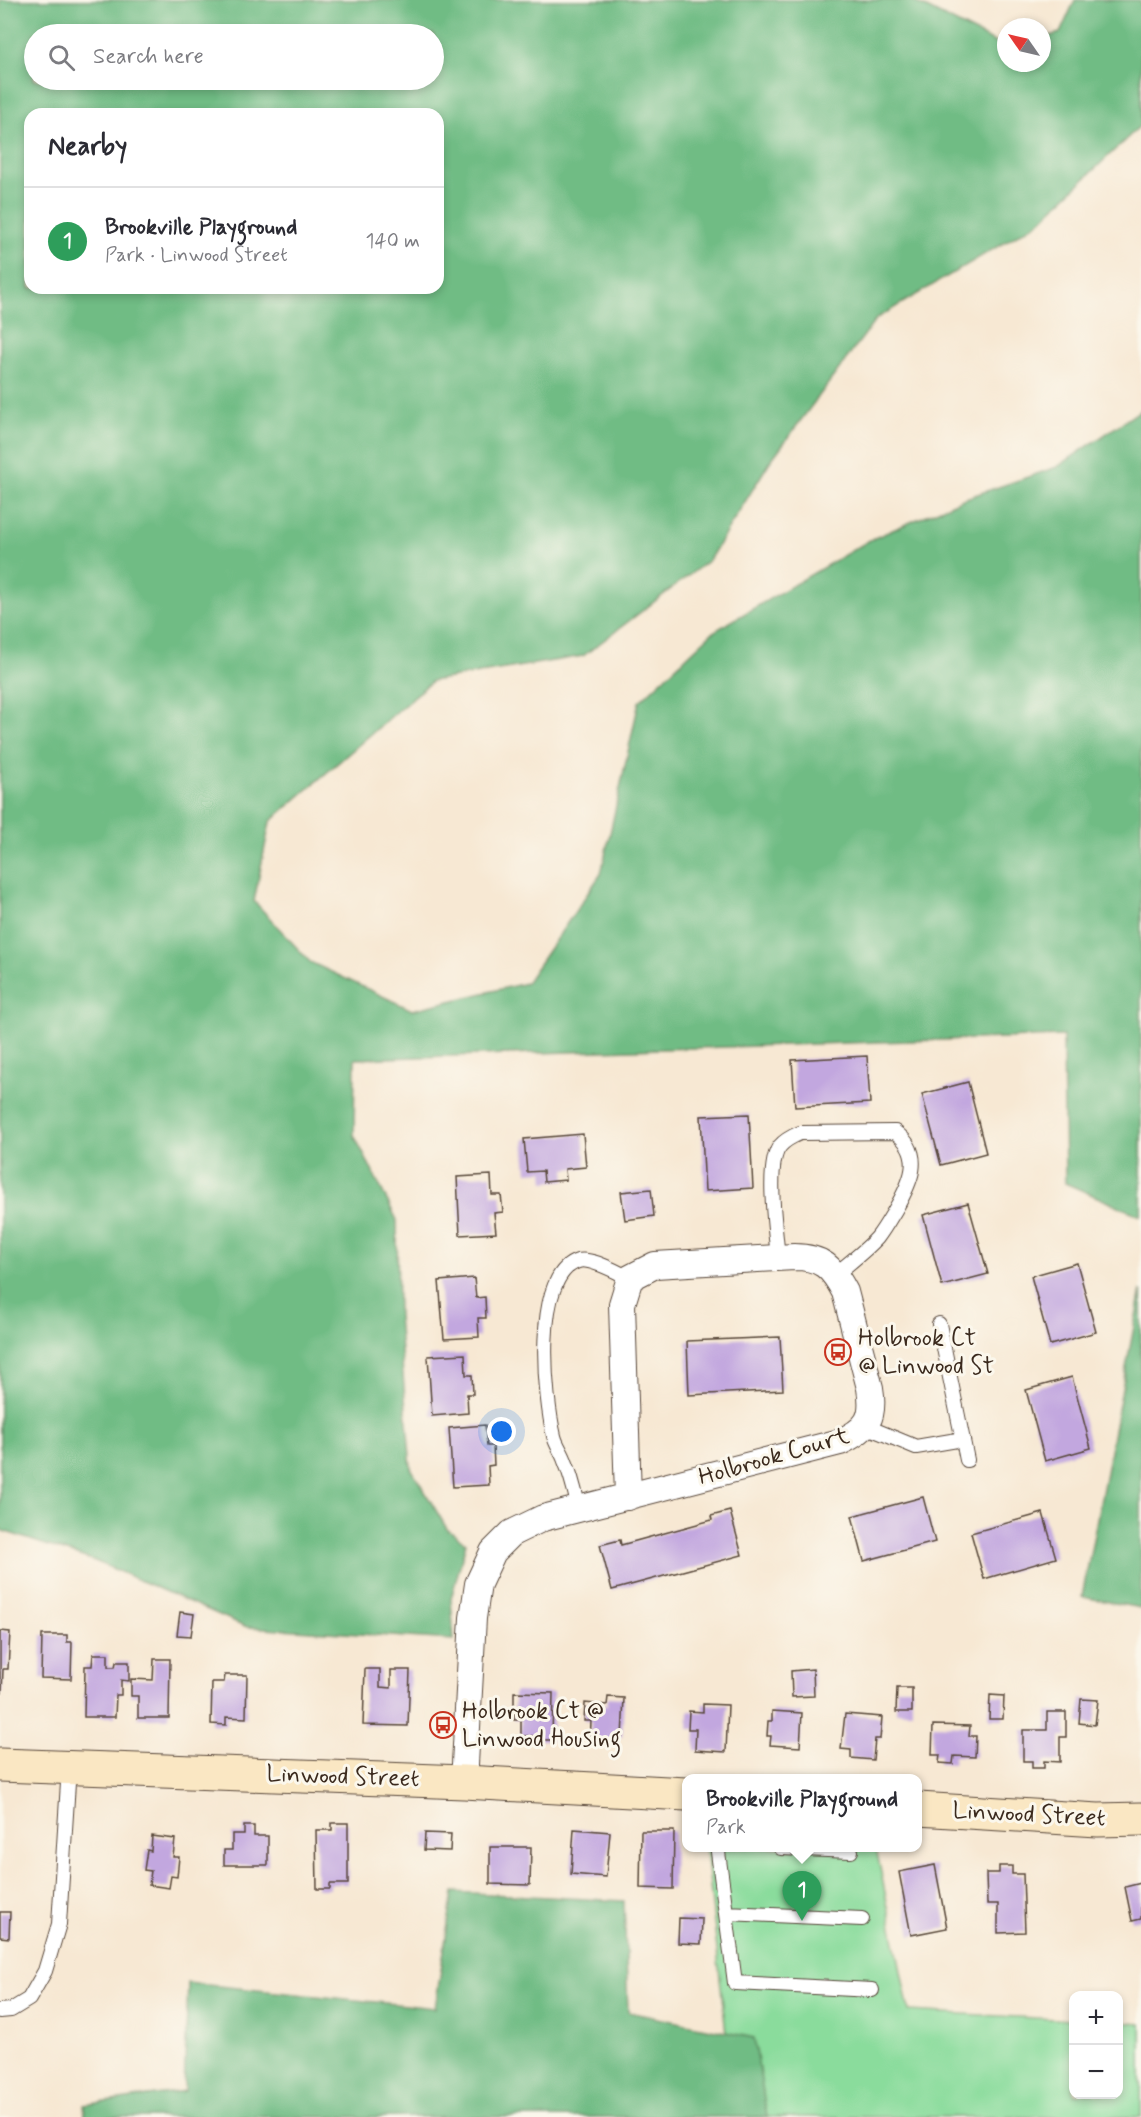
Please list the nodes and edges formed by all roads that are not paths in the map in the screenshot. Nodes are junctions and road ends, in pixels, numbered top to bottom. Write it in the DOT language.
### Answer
graph roads {
  1 [pos="778,1258"];
  2 [pos="835,1275"];
  3 [pos="630,1278"];
  4 [pos="939,1324"];
  5 [pos="865,1426"];
  6 [pos="963,1439"];
  7 [pos="967,1460"];
  8 [pos="628,1497"];
  9 [pos="579,1509"];
  10 [pos="0,1765"];
  11 [pos="69,1767"];
  12 [pos="464,1782"];
  13 [pos="682,1794"];
  14 [pos="922,1809"];
  15 [pos="1141,1819"];
  16 [pos="718,1852"];
  17 [pos="726,1913"];
  18 [pos="862,1919"];
  19 [pos="872,1990"];
  20 [pos="0,2011"];
  1 -- 2 [label="street, Holbrook Court"];
  1 -- 2 [label="lane"];
  1 -- 3 [label="street, Holbrook Court"];
  2 -- 5 [label="street, Holbrook Court"];
  3 -- 8 [label="street"];
  3 -- 9 [label="lane"];
  4 -- 6 [label="lane"];
  5 -- 6 [label="lane"];
  5 -- 8 [label="street, Holbrook Court"];
  6 -- 7 [label="lane"];
  8 -- 9 [label="street, Holbrook Court"];
  9 -- 12 [label="street, Holbrook Court"];
  10 -- 11 [label="main road, Linwood Street"];
  11 -- 12 [label="main road, Linwood Street"];
  11 -- 20 [label="lane"];
  12 -- 13 [label="main road, Linwood Street"];
  14 -- 15 [label="main road, Linwood Street"];
  16 -- 17 [label="lane"];
  17 -- 18 [label="lane"];
  17 -- 19 [label="lane"];
}
